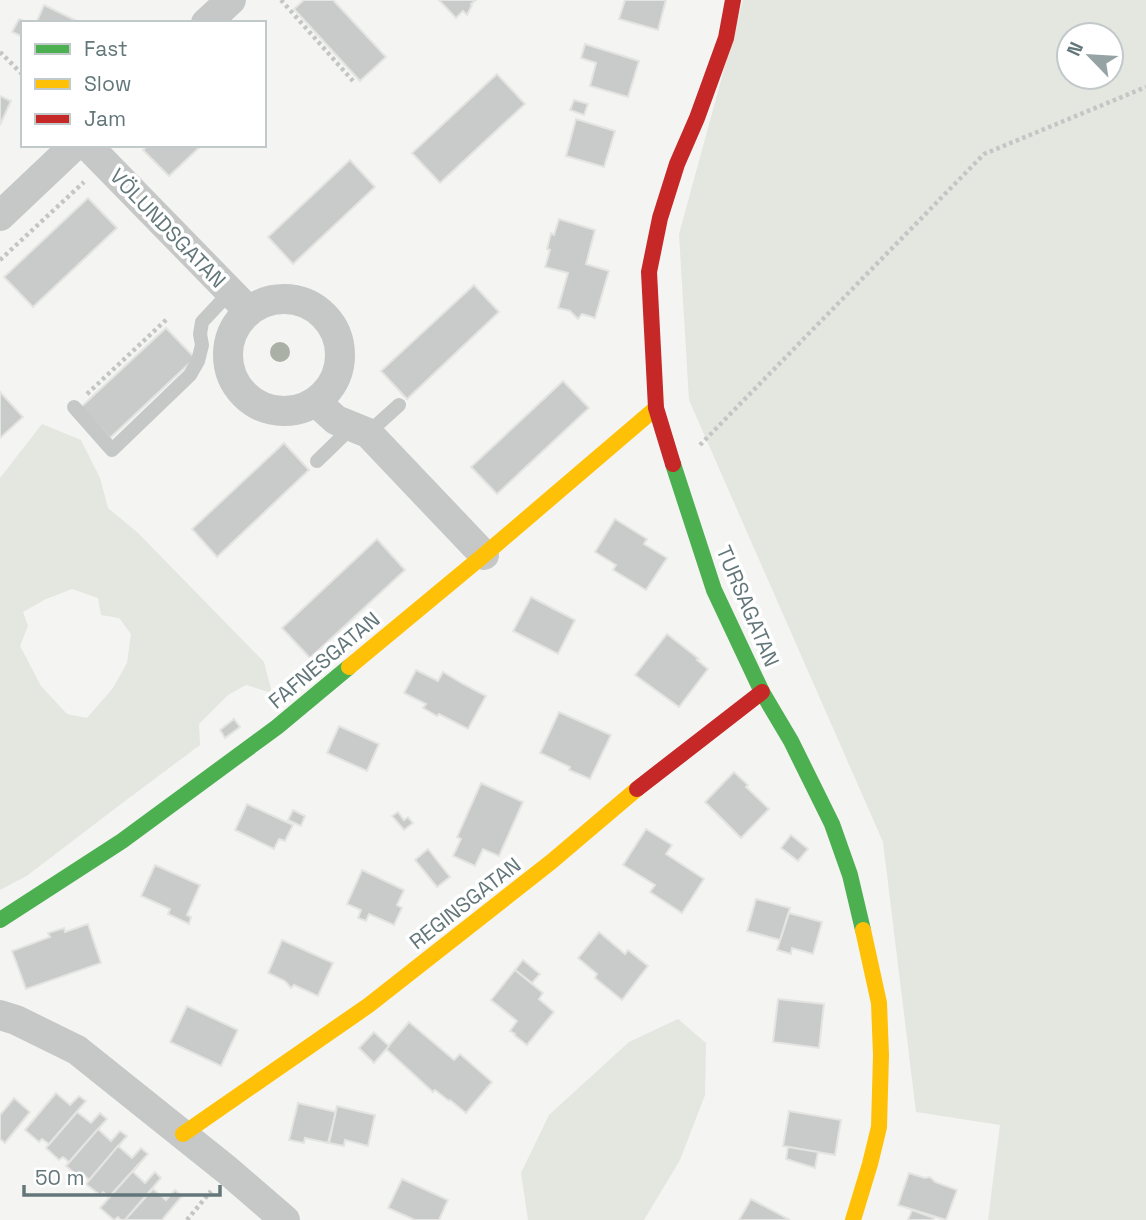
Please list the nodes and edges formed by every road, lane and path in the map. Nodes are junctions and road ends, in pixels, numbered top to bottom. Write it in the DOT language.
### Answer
graph roads {
  1 [pos="231,0"];
  2 [pos="281,0"];
  3 [pos="733,0"];
  4 [pos="208,21"];
  5 [pos="0,52"];
  6 [pos="21,73"];
  7 [pos="353,81"];
  8 [pos="1146,87"];
  9 [pos="73,147"];
  10 [pos="89,147"];
  11 [pos="89,177"];
  12 [pos="0,216"];
  13 [pos="0,260"];
  14 [pos="240,301"];
  15 [pos="167,319"];
  16 [pos="316,402"];
  17 [pos="399,405"];
  18 [pos="74,407"];
  19 [pos="656,408"];
  20 [pos="360,430"];
  21 [pos="317,461"];
  22 [pos="674,471"];
  23 [pos="484,555"];
  24 [pos="762,692"];
  25 [pos="0,920"];
  26 [pos="0,1015"];
  27 [pos="183,1134"];
  28 [pos="227,1170"];
  29 [pos="187,1220"];
  30 [pos="285,1220"];
  31 [pos="853,1220"];
  1 -- 4 [label="street"];
  2 -- 7 [label="path"];
  3 -- 19 [label="street, TURSAGATAN"];
  5 -- 6 [label="path"];
  8 -- 22 [label="path"];
  9 -- 12 [label="street"];
  10 -- 14 [label="street, VÖLUNDSGATAN"];
  11 -- 13 [label="path"];
  14 -- 16 [label="street"];
  14 -- 16 [label="street"];
  14 -- 18 [label="lane"];
  15 -- 18 [label="path"];
  16 -- 20 [label="street"];
  17 -- 20 [label="lane"];
  19 -- 22 [label="street, TURSAGATAN"];
  19 -- 23 [label="street, FAFNESGATAN"];
  20 -- 21 [label="lane"];
  20 -- 23 [label="street"];
  22 -- 24 [label="street, TURSAGATAN"];
  23 -- 25 [label="street, FAFNESGATAN"];
  24 -- 27 [label="street, REGINSGATAN"];
  24 -- 31 [label="street, TURSAGATAN"];
  26 -- 27 [label="street"];
  27 -- 28 [label="street"];
  28 -- 29 [label="path"];
  28 -- 30 [label="street"];
}
